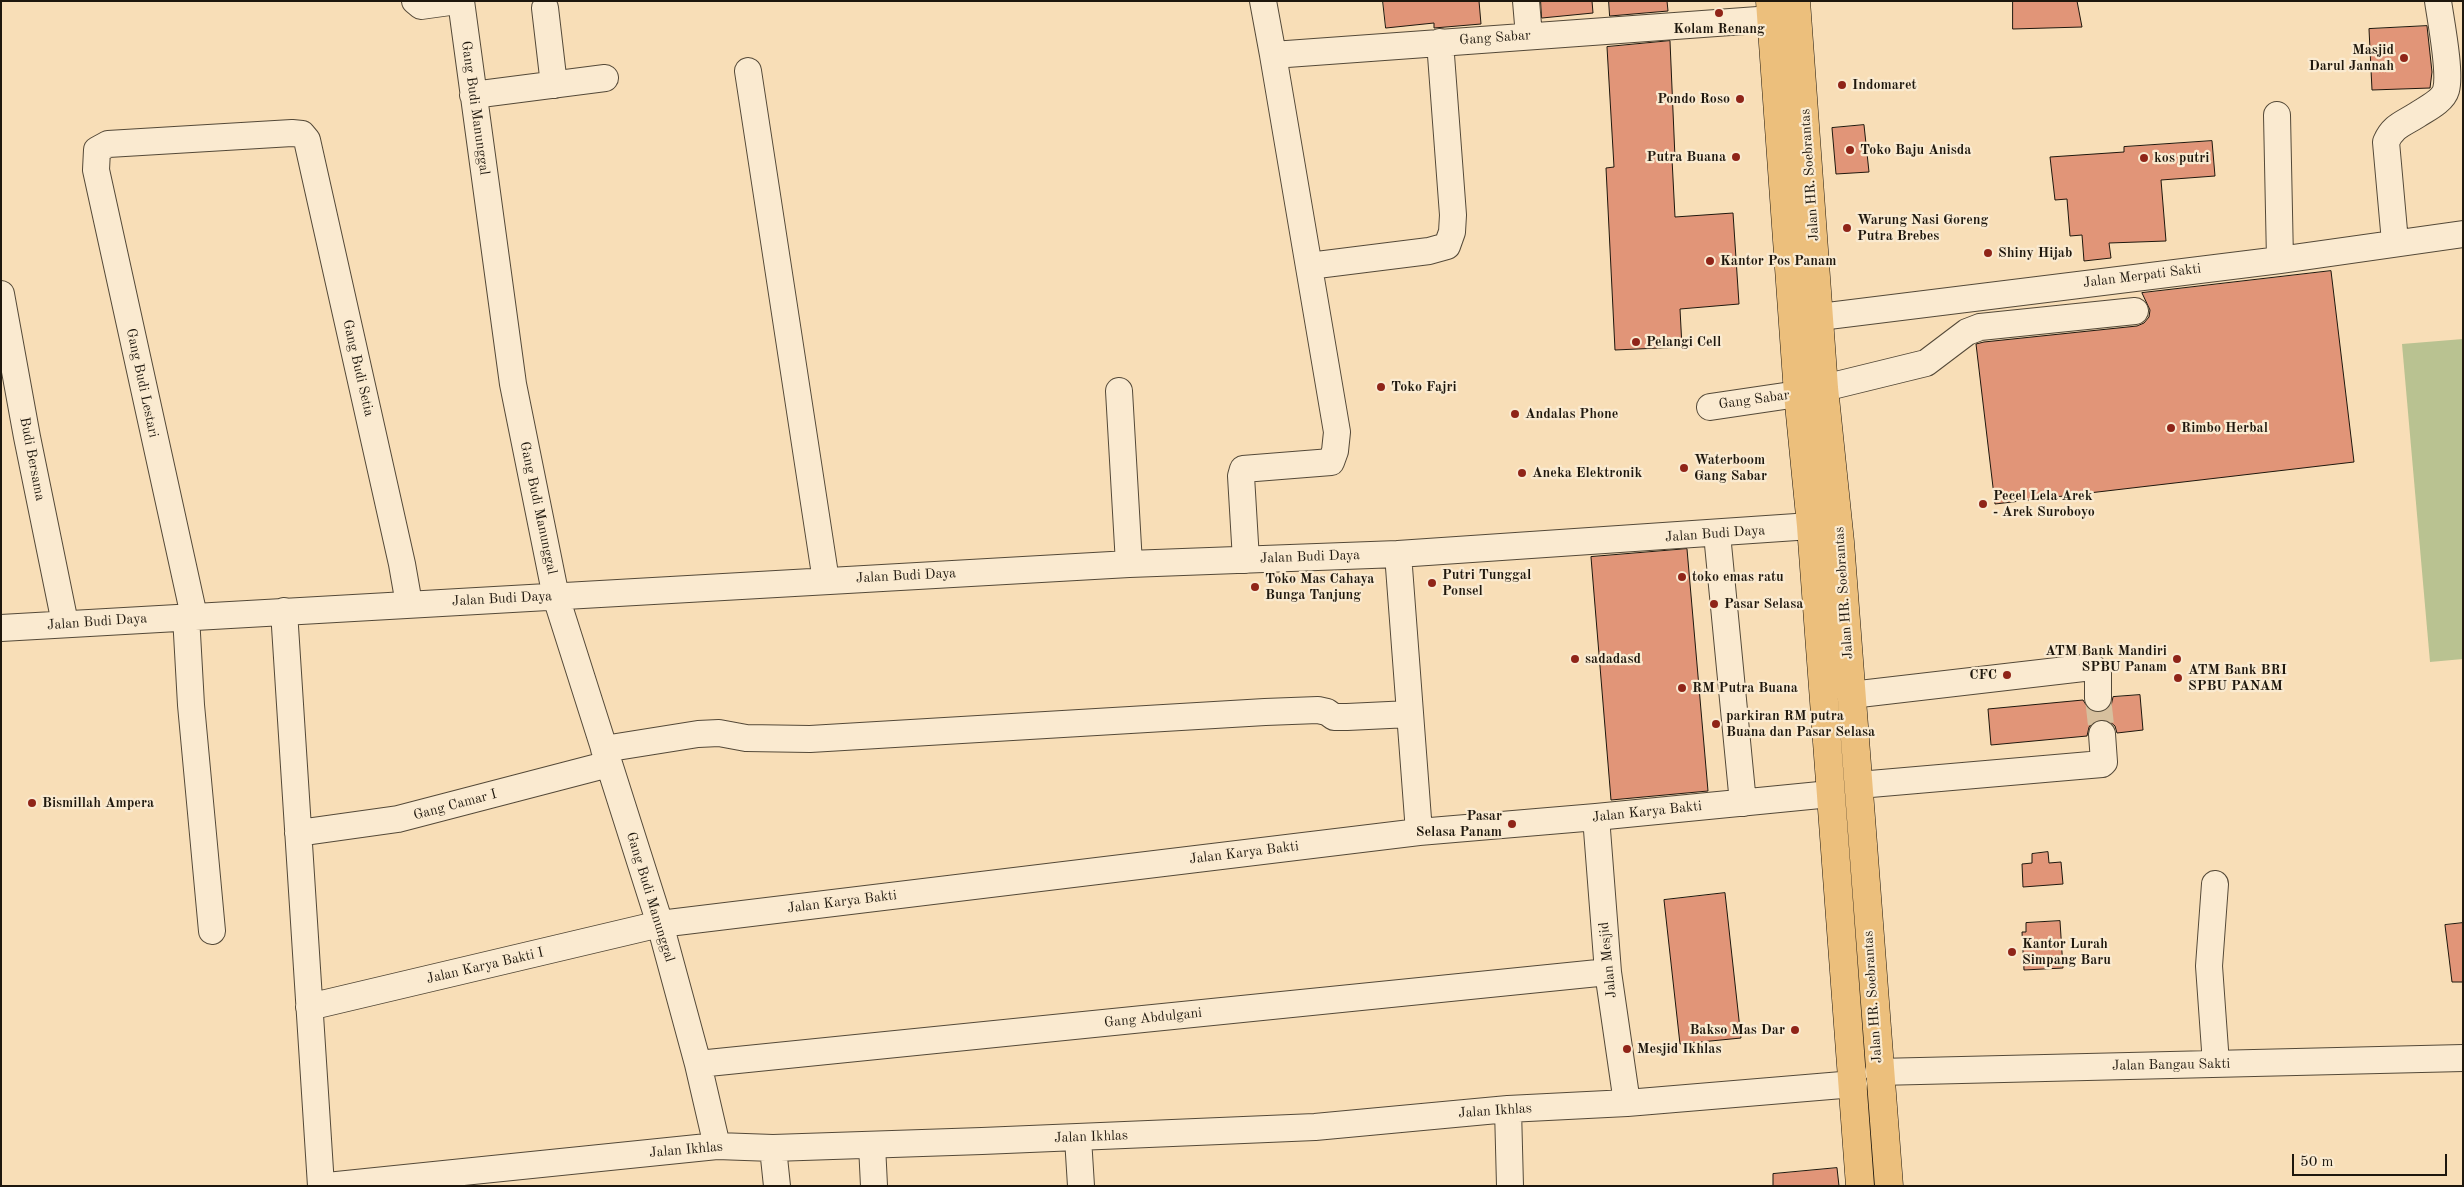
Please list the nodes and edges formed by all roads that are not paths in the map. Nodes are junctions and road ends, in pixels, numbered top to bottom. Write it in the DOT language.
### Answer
graph roads {
  1 [pos="415,1"];
  2 [pos="459,1"];
  3 [pos="1263,1"];
  4 [pos="1526,1"];
  5 [pos="1796,1"];
  6 [pos="2438,1"];
  7 [pos="545,8"];
  8 [pos="1771,10"];
  9 [pos="1529,36"];
  10 [pos="1440,42"];
  11 [pos="1273,55"];
  12 [pos="748,71"];
  13 [pos="605,78"];
  14 [pos="554,85"];
  15 [pos="474,95"];
  16 [pos="2277,116"];
  17 [pos="97,150"];
  18 [pos="2463,234"];
  19 [pos="2395,242"];
  20 [pos="2280,260"];
  21 [pos="1309,266"];
  22 [pos="1,294"];
  23 [pos="2135,311"];
  24 [pos="1820,317"];
  25 [pos="1824,388"];
  26 [pos="1119,392"];
  27 [pos="1798,394"];
  28 [pos="1710,407"];
  29 [pos="1810,526"];
  30 [pos="1717,534"];
  31 [pos="1398,554"];
  32 [pos="1246,560"];
  33 [pos="1129,564"];
  34 [pos="826,581"];
  35 [pos="556,597"];
  36 [pos="409,604"];
  37 [pos="284,611"];
  38 [pos="190,616"];
  39 [pos="66,623"];
  40 [pos="1,628"];
  41 [pos="1851,695"];
  42 [pos="2098,698"];
  43 [pos="1410,714"];
  44 [pos="2102,734"];
  45 [pos="606,756"];
  46 [pos="1858,785"];
  47 [pos="1830,794"];
  48 [pos="1743,802"];
  49 [pos="1596,817"];
  50 [pos="1419,832"];
  51 [pos="298,833"];
  52 [pos="2215,884"];
  53 [pos="660,924"];
  54 [pos="212,931"];
  55 [pos="1608,972"];
  56 [pos="309,1007"];
  57 [pos="2463,1058"];
  58 [pos="698,1064"];
  59 [pos="2216,1064"];
  60 [pos="1878,1072"];
  61 [pos="1854,1084"];
  62 [pos="1627,1103"];
  63 [pos="1508,1109"];
  64 [pos="1078,1138"];
  65 [pos="872,1145"];
  66 [pos="717,1146"];
  67 [pos="773,1148"];
  68 [pos="321,1186"];
  69 [pos="327,1186"];
  70 [pos="777,1186"];
  71 [pos="874,1186"];
  72 [pos="1081,1186"];
  73 [pos="1510,1186"];
  74 [pos="1860,1186"];
  75 [pos="1889,1186"];
  1 -- 2 [label="street"];
  2 -- 15 [label="street, Gang Budi Manunggal"];
  3 -- 11 [label="street"];
  4 -- 9 [label="street"];
  5 -- 24 [label="main road, Jalan HR. Soebrantas"];
  6 -- 19 [label="street"];
  7 -- 14 [label="street"];
  8 -- 9 [label="street, Gang Sabar"];
  8 -- 27 [label="main road, Jalan HR. Soebrantas"];
  9 -- 10 [label="street, Gang Sabar"];
  10 -- 11 [label="street, Gang Sabar"];
  10 -- 21 [label="street"];
  11 -- 21 [label="street"];
  12 -- 34 [label="street"];
  13 -- 14 [label="street"];
  14 -- 15 [label="street"];
  15 -- 35 [label="street, Gang Budi Manunggal"];
  16 -- 20 [label="street"];
  17 -- 36 [label="street, Gang Budi Setia"];
  17 -- 38 [label="street, Gang Budi Lestari"];
  18 -- 19 [label="street, Jalan Merpati Sakti"];
  19 -- 20 [label="street, Jalan Merpati Sakti"];
  20 -- 24 [label="street, Jalan Merpati Sakti"];
  21 -- 32 [label="street"];
  22 -- 39 [label="street, Budi Bersama"];
  23 -- 25 [label="street"];
  24 -- 25 [label="main road, Jalan HR. Soebrantas"];
  25 -- 41 [label="main road, Jalan HR. Soebrantas"];
  26 -- 33 [label="street"];
  27 -- 28 [label="street, Gang Sabar"];
  27 -- 29 [label="main road, Jalan HR. Soebrantas"];
  29 -- 30 [label="street, Jalan Budi Daya"];
  29 -- 47 [label="main road, Jalan HR. Soebrantas"];
  30 -- 31 [label="street, Jalan Budi Daya"];
  30 -- 48 [label="street"];
  31 -- 32 [label="street, Jalan Budi Daya"];
  31 -- 43 [label="street"];
  32 -- 33 [label="street, Jalan Budi Daya"];
  33 -- 34 [label="street, Jalan Budi Daya"];
  34 -- 35 [label="street, Jalan Budi Daya"];
  35 -- 36 [label="street, Jalan Budi Daya"];
  35 -- 45 [label="street, Gang Budi Manunggal"];
  36 -- 37 [label="street, Jalan Budi Daya"];
  37 -- 38 [label="street, Jalan Budi Daya"];
  37 -- 51 [label="street"];
  38 -- 39 [label="street, Jalan Budi Daya"];
  38 -- 54 [label="street, Gang Budi Lestari"];
  39 -- 40 [label="street, Jalan Budi Daya"];
  41 -- 42 [label="street"];
  41 -- 46 [label="main road, Jalan HR. Soebrantas"];
  43 -- 45 [label="street, Gang Camar I"];
  43 -- 50 [label="street"];
  44 -- 46 [label="street"];
  45 -- 51 [label="street, Gang Camar I"];
  45 -- 53 [label="street, Gang Budi Manunggal"];
  46 -- 60 [label="main road, Jalan HR. Soebrantas"];
  47 -- 48 [label="street, Jalan Karya Bakti"];
  47 -- 61 [label="main road, Jalan HR. Soebrantas"];
  48 -- 49 [label="street, Jalan Karya Bakti"];
  49 -- 50 [label="street, Jalan Karya Bakti"];
  49 -- 55 [label="street, Jalan Mesjid"];
  50 -- 53 [label="street, Jalan Karya Bakti"];
  51 -- 56 [label="street"];
  52 -- 59 [label="street"];
  53 -- 56 [label="street, Jalan Karya Bakti I"];
  53 -- 58 [label="street, Gang Budi Manunggal"];
  55 -- 58 [label="street, Gang Abdulgani"];
  55 -- 62 [label="street, Jalan Mesjid"];
  56 -- 68 [label="street"];
  57 -- 59 [label="street, Jalan Bangau Sakti"];
  58 -- 66 [label="street, Gang Budi Manunggal"];
  59 -- 60 [label="street, Jalan Bangau Sakti"];
  60 -- 75 [label="main road, Jalan HR. Soebrantas"];
  61 -- 62 [label="street, Jalan Ikhlas"];
  61 -- 74 [label="main road, Jalan HR. Soebrantas"];
  62 -- 63 [label="street, Jalan Ikhlas"];
  63 -- 64 [label="street, Jalan Ikhlas"];
  63 -- 73 [label="street"];
  64 -- 65 [label="street, Jalan Ikhlas"];
  64 -- 72 [label="street"];
  65 -- 67 [label="street, Jalan Ikhlas"];
  65 -- 71 [label="street"];
  66 -- 67 [label="street, Jalan Ikhlas"];
  66 -- 69 [label="street, Jalan Ikhlas"];
  67 -- 70 [label="street"];
}
